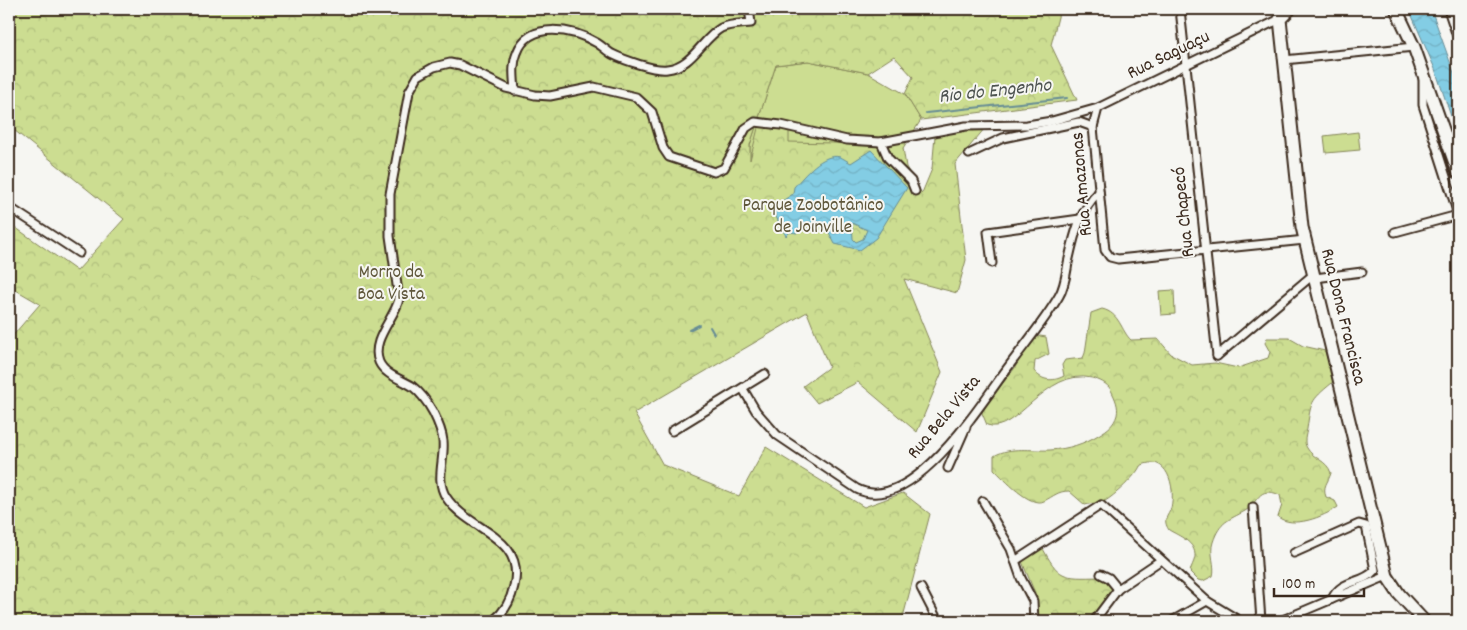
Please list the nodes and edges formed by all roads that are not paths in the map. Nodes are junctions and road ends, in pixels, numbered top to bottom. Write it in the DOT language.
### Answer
graph roads {
  1 [pos="749,9"];
  2 [pos="1180,9"];
  3 [pos="1290,9"];
  4 [pos="1396,9"];
  5 [pos="1450,9"];
  6 [pos="1280,19"];
  7 [pos="1458,33"];
  8 [pos="1414,46"];
  9 [pos="1284,60"];
  10 [pos="1186,65"];
  11 [pos="1424,75"];
  12 [pos="515,91"];
  13 [pos="1098,108"];
  14 [pos="1072,120"];
  15 [pos="1040,123"];
  16 [pos="1027,125"];
  17 [pos="1093,127"];
  18 [pos="1035,132"];
  19 [pos="881,142"];
  20 [pos="969,154"];
  21 [pos="1458,172"];
  22 [pos="915,191"];
  23 [pos="1099,192"];
  24 [pos="9,207"];
  25 [pos="1458,215"];
  26 [pos="1080,219"];
  27 [pos="1395,232"];
  28 [pos="1305,240"];
  29 [pos="1206,250"];
  30 [pos="79,254"];
  31 [pos="992,263"];
  32 [pos="1362,272"];
  33 [pos="1314,276"];
  34 [pos="765,374"];
  35 [pos="743,389"];
  36 [pos="969,420"];
  37 [pos="672,431"];
  38 [pos="948,468"];
  39 [pos="983,501"];
  40 [pos="1253,507"];
  41 [pos="1294,553"];
  42 [pos="1161,560"];
  43 [pos="1015,561"];
  44 [pos="1101,574"];
  45 [pos="1387,576"];
  46 [pos="921,588"];
  47 [pos="1118,589"];
  48 [pos="1332,599"];
  49 [pos="1207,601"];
  50 [pos="493,621"];
  51 [pos="938,621"];
  52 [pos="1034,621"];
  53 [pos="1094,621"];
  54 [pos="1172,621"];
  55 [pos="1240,621"];
  56 [pos="1261,621"];
  57 [pos="1280,621"];
  58 [pos="1424,621"];
  1 -- 12 [label="street"];
  2 -- 10 [label="street, Rua Chapecó"];
  3 -- 6 [label="main road"];
  4 -- 8 [label="main road"];
  5 -- 7 [label="main road"];
  6 -- 9 [label="main road, Rua Dona Francisca"];
  6 -- 10 [label="street, Rua Saguaçu"];
  8 -- 9 [label="street"];
  8 -- 11 [label="main road"];
  9 -- 28 [label="main road, Rua Dona Francisca"];
  10 -- 13 [label="street, Rua Saguaçu"];
  10 -- 29 [label="street, Rua Chapecó"];
  11 -- 21 [label="main road"];
  11 -- 25 [label="street"];
  12 -- 19 [label="street"];
  12 -- 50 [label="street"];
  13 -- 14 [label="street, Rua Saguaçu"];
  13 -- 17 [label="street, Rua Amazonas"];
  14 -- 15 [label="street"];
  14 -- 17 [label="street"];
  14 -- 18 [label="street"];
  15 -- 16 [label="street"];
  15 -- 18 [label="street"];
  16 -- 18 [label="street"];
  16 -- 19 [label="street"];
  17 -- 23 [label="street, Rua Amazonas"];
  18 -- 20 [label="street"];
  19 -- 22 [label="street"];
  23 -- 26 [label="street, Rua Bela Vista"];
  23 -- 29 [label="street, Rua Amazonas"];
  24 -- 30 [label="street"];
  25 -- 27 [label="street"];
  26 -- 31 [label="street"];
  26 -- 36 [label="street, Rua Bela Vista"];
  28 -- 29 [label="street"];
  28 -- 33 [label="main road, Rua Dona Francisca"];
  29 -- 33 [label="street, Rua Chapecó"];
  32 -- 33 [label="street"];
  33 -- 45 [label="main road, Rua Dona Francisca"];
  34 -- 35 [label="street"];
  35 -- 36 [label="street, Rua Bela Vista"];
  35 -- 37 [label="street"];
  36 -- 38 [label="street"];
  39 -- 43 [label="street"];
  40 -- 56 [label="street"];
  41 -- 48 [label="street"];
  42 -- 43 [label="street"];
  42 -- 47 [label="street"];
  42 -- 49 [label="street"];
  43 -- 52 [label="street"];
  44 -- 47 [label="street"];
  45 -- 48 [label="street"];
  45 -- 58 [label="main road, Rua Dona Francisca"];
  46 -- 51 [label="street"];
  47 -- 53 [label="street"];
  48 -- 57 [label="street"];
  49 -- 54 [label="street"];
  49 -- 55 [label="street"];
}
